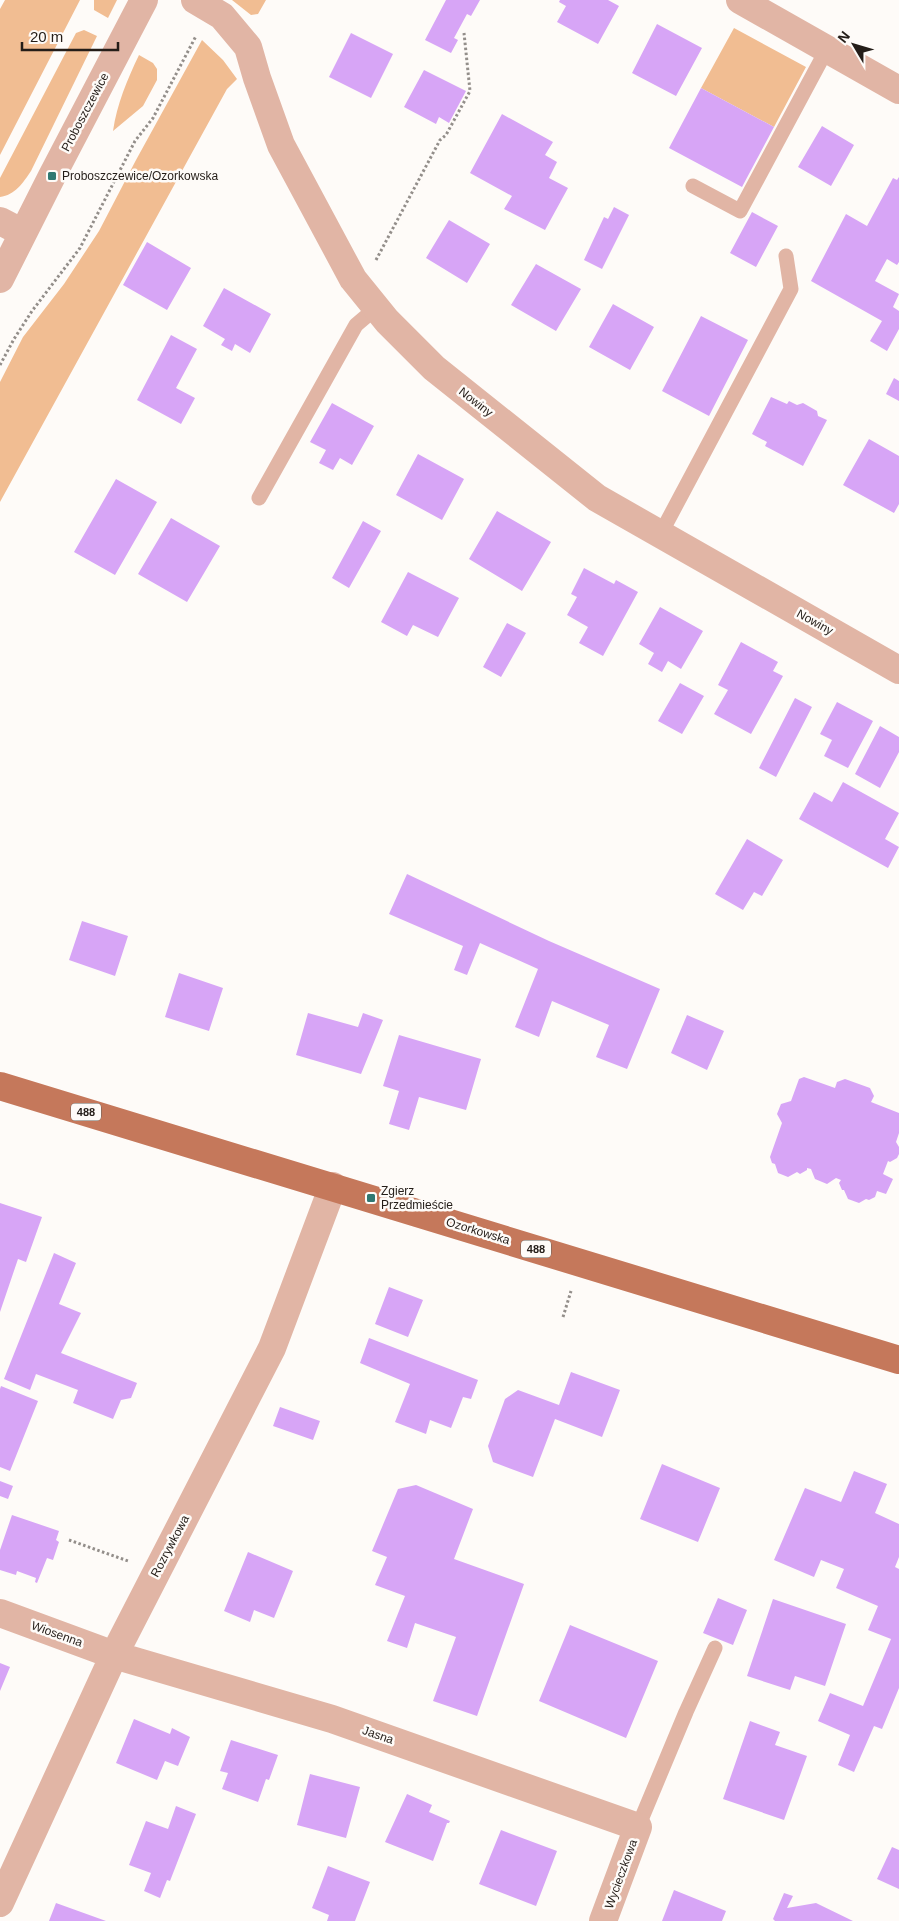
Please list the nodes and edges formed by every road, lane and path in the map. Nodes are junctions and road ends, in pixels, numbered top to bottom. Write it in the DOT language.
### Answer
graph roads {
  1 [pos="144,0"];
  2 [pos="740,0"];
  3 [pos="202,4"];
  4 [pos="464,33"];
  5 [pos="827,49"];
  6 [pos="899,90"];
  7 [pos="693,186"];
  8 [pos="12,227"];
  9 [pos="786,256"];
  10 [pos="0,279"];
  11 [pos="353,279"];
  12 [pos="376,308"];
  13 [pos="0,365"];
  14 [pos="259,498"];
  15 [pos="660,535"];
  16 [pos="899,670"];
  17 [pos="0,1086"];
  18 [pos="333,1186"];
  19 [pos="572,1288"];
  20 [pos="563,1317"];
  21 [pos="899,1360"];
  22 [pos="70,1540"];
  23 [pos="157,1572"];
  24 [pos="0,1613"];
  25 [pos="715,1648"];
  26 [pos="114,1655"];
  27 [pos="638,1827"];
  28 [pos="0,1903"];
  29 [pos="603,1921"];
  1 -- 8 [label="street, Proboszczewice"];
  2 -- 5 [label="street"];
  3 -- 11 [label="street, Nowiny"];
  3 -- 13 [label="path"];
  4 -- 11 [label="path"];
  5 -- 6 [label="street"];
  5 -- 7 [label="lane"];
  8 -- 10 [label="street, Proboszczewice"];
  9 -- 15 [label="lane"];
  11 -- 12 [label="street, Nowiny"];
  12 -- 14 [label="lane"];
  12 -- 15 [label="street, Nowiny"];
  15 -- 16 [label="street, Nowiny"];
  17 -- 18 [label="main road, Ozorkowska / 488"];
  18 -- 21 [label="main road, Ozorkowska / 488"];
  18 -- 23 [label="street, Rozrywkowa"];
  19 -- 20 [label="path"];
  22 -- 23 [label="path"];
  23 -- 26 [label="street, Rozrywkowa"];
  24 -- 26 [label="street, Wiosenna"];
  25 -- 27 [label="lane"];
  26 -- 27 [label="street, Jasna"];
  26 -- 28 [label="street, Rozrywkowa"];
  27 -- 29 [label="street, Wycieczkowa"];
}
